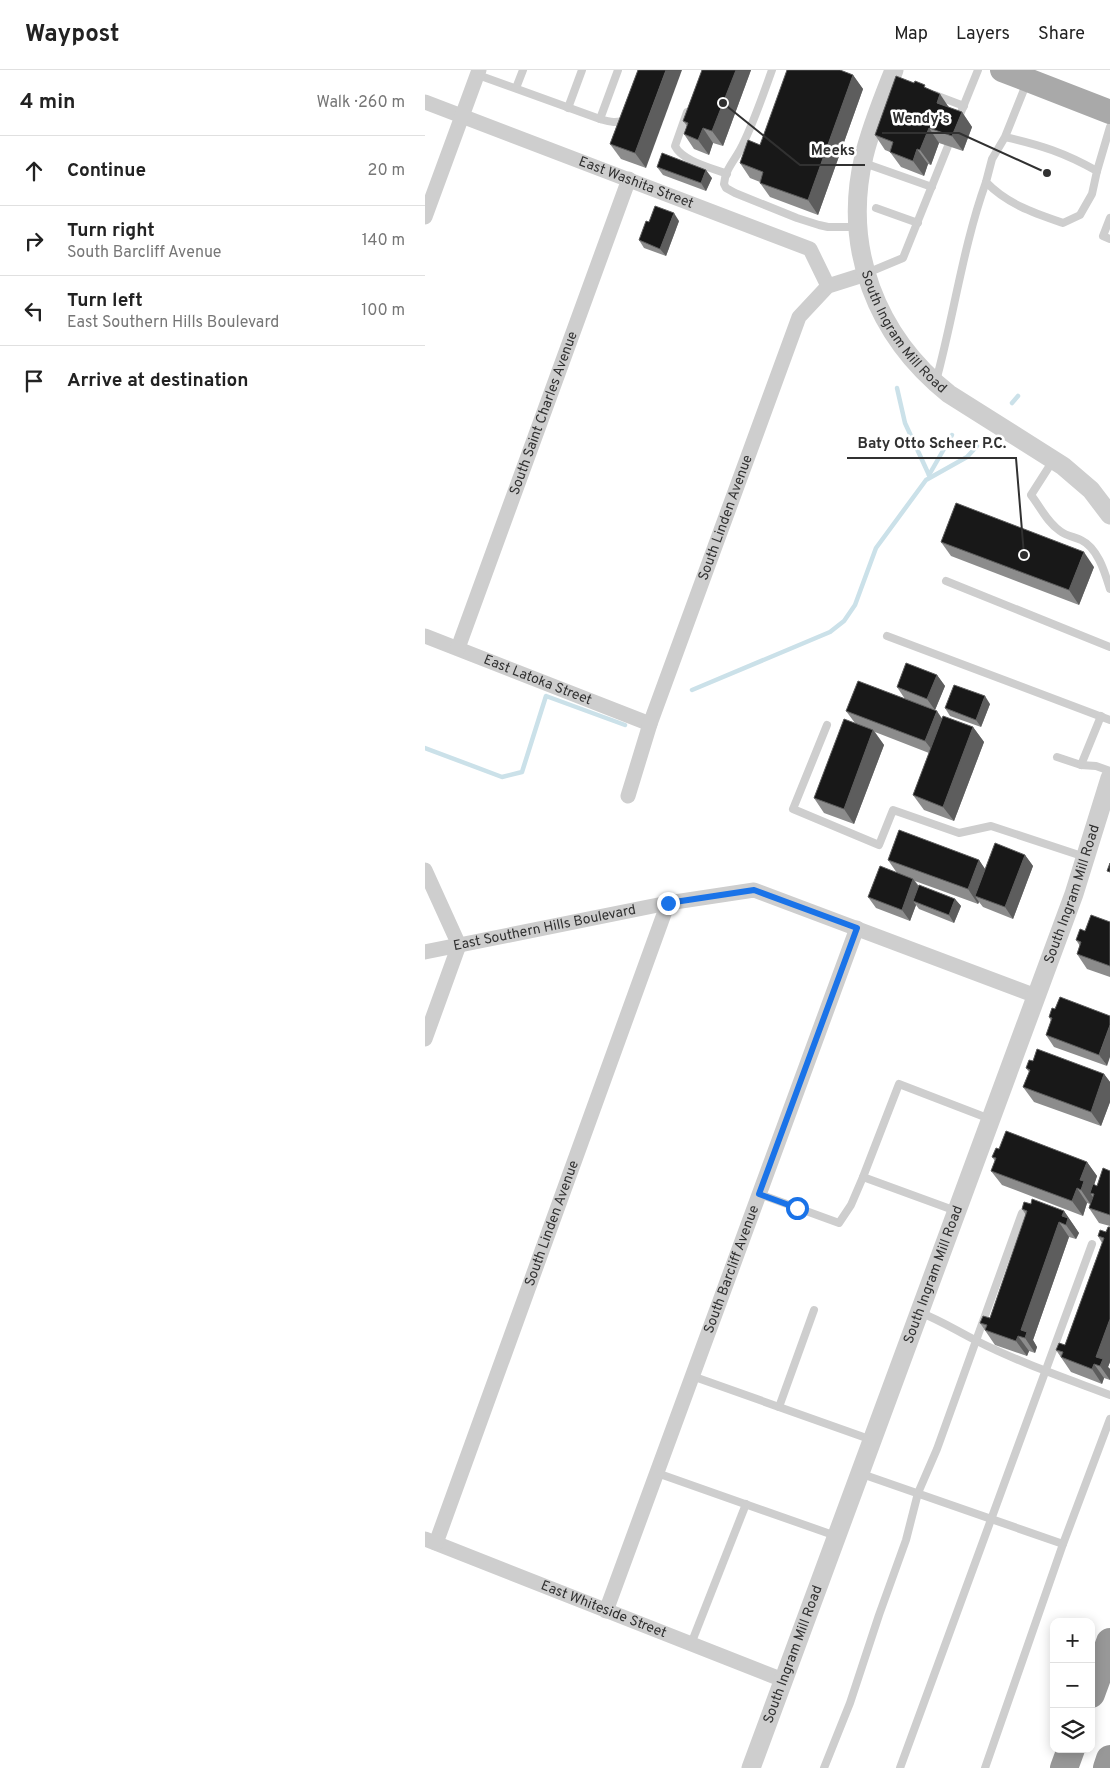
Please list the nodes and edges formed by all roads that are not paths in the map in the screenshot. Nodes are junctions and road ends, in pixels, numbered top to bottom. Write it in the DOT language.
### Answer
graph roads {
  1 [pos="523,70"];
  2 [pos="581,70"];
  3 [pos="618,70"];
  4 [pos="773,70"];
  5 [pos="978,70"];
  6 [pos="1002,70"];
  7 [pos="479,72"];
  8 [pos="895,77"];
  9 [pos="1034,80"];
  10 [pos="516,88"];
  11 [pos="927,92"];
  12 [pos="425,102"];
  13 [pos="690,104"];
  14 [pos="964,106"];
  15 [pos="568,108"];
  16 [pos="1110,112"];
  17 [pos="632,113"];
  18 [pos="462,116"];
  19 [pos="600,119"];
  20 [pos="957,122"];
  21 [pos="1110,127"];
  22 [pos="1005,137"];
  23 [pos="948,146"];
  24 [pos="863,162"];
  25 [pos="1097,171"];
  26 [pos="727,174"];
  27 [pos="629,179"];
  28 [pos="986,182"];
  29 [pos="931,187"];
  30 [pos="876,208"];
  31 [pos="425,217"];
  32 [pos="1110,218"];
  33 [pos="918,223"];
  34 [pos="857,227"];
  35 [pos="1110,239"];
  36 [pos="866,274"];
  37 [pos="828,286"];
  38 [pos="935,383"];
  39 [pos="1054,460"];
  40 [pos="1110,515"];
  41 [pos="946,581"];
  42 [pos="1110,589"];
  43 [pos="425,636"];
  44 [pos="887,636"];
  45 [pos="1110,647"];
  46 [pos="458,648"];
  47 [pos="1101,716"];
  48 [pos="1110,720"];
  49 [pos="650,724"];
  50 [pos="827,725"];
  51 [pos="1057,757"];
  52 [pos="1081,765"];
  53 [pos="1110,771"];
  54 [pos="1110,778"];
  55 [pos="628,796"];
  56 [pos="1085,857"];
  57 [pos="425,870"];
  58 [pos="668,903"];
  59 [pos="857,928"];
  60 [pos="459,945"];
  61 [pos="425,952"];
  62 [pos="1035,996"];
  63 [pos="425,1038"];
  64 [pos="990,1119"];
  65 [pos="863,1177"];
  66 [pos="759,1194"];
  67 [pos="956,1211"];
  68 [pos="1022,1213"];
  69 [pos="1092,1244"];
  70 [pos="814,1310"];
  71 [pos="919,1312"];
  72 [pos="975,1340"];
  73 [pos="1045,1371"];
  74 [pos="693,1376"];
  75 [pos="1110,1395"];
  76 [pos="779,1407"];
  77 [pos="1110,1419"];
  78 [pos="872,1440"];
  79 [pos="657,1473"];
  80 [pos="859,1473"];
  81 [pos="918,1493"];
  82 [pos="746,1504"];
  83 [pos="991,1519"];
  84 [pos="836,1536"];
  85 [pos="431,1541"];
  86 [pos="1063,1544"];
  87 [pos="606,1611"];
  88 [pos="1110,1642"];
  89 [pos="691,1644"];
  90 [pos="783,1680"];
  91 [pos="1095,1683"];
  92 [pos="1070,1753"];
  93 [pos="1110,1759"];
  94 [pos="751,1768"];
  95 [pos="824,1768"];
  96 [pos="900,1768"];
  97 [pos="985,1768"];
  98 [pos="1064,1768"];
  99 [pos="1107,1768"];
  1 -- 10 [label="lane"];
  2 -- 15 [label="lane"];
  3 -- 19 [label="lane"];
  4 -- 26 [label="lane"];
  5 -- 14 [label="lane"];
  6 -- 9 [label="main road"];
  7 -- 10 [label="lane"];
  7 -- 18 [label="street"];
  8 -- 24 [label="street, South Ingram Mill Road"];
  9 -- 16 [label="main road"];
  9 -- 22 [label="lane"];
  10 -- 15 [label="lane"];
  11 -- 14 [label="lane"];
  12 -- 18 [label="street, East Washita Street"];
  13 -- 26 [label="lane"];
  14 -- 20 [label="lane"];
  15 -- 19 [label="lane"];
  17 -- 19 [label="lane"];
  18 -- 27 [label="street, East Washita Street"];
  18 -- 31 [label="street"];
  21 -- 25 [label="lane"];
  22 -- 25 [label="lane"];
  22 -- 28 [label="lane"];
  23 -- 29 [label="lane"];
  24 -- 29 [label="lane"];
  24 -- 34 [label="street, South Ingram Mill Road"];
  25 -- 28 [label="lane"];
  26 -- 34 [label="lane"];
  27 -- 37 [label="street, East Washita Street"];
  27 -- 46 [label="street, South Saint Charles Avenue"];
  28 -- 38 [label="lane"];
  29 -- 33 [label="lane"];
  30 -- 33 [label="lane"];
  32 -- 35 [label="lane"];
  33 -- 36 [label="lane"];
  34 -- 36 [label="street, South Ingram Mill Road"];
  36 -- 37 [label="street, South Linden Avenue"];
  36 -- 38 [label="street, South Ingram Mill Road"];
  37 -- 49 [label="street, South Linden Avenue"];
  38 -- 39 [label="street, South Ingram Mill Road"];
  39 -- 40 [label="street, South Ingram Mill Road"];
  39 -- 42 [label="lane"];
  41 -- 45 [label="lane"];
  43 -- 46 [label="street, East Latoka Street"];
  44 -- 47 [label="lane"];
  46 -- 49 [label="street, East Latoka Street"];
  47 -- 48 [label="lane"];
  47 -- 52 [label="lane"];
  49 -- 55 [label="street, South Linden Avenue"];
  50 -- 56 [label="lane"];
  51 -- 52 [label="lane"];
  52 -- 53 [label="lane"];
  54 -- 56 [label="street, South Ingram Mill Road"];
  56 -- 62 [label="street, South Ingram Mill Road"];
  57 -- 60 [label="street"];
  58 -- 59 [label="street, East Southern Hills Boulevard"];
  58 -- 60 [label="street, East Southern Hills Boulevard"];
  58 -- 85 [label="street, South Linden Avenue"];
  59 -- 62 [label="street, East Southern Hills Boulevard"];
  59 -- 66 [label="street, South Barcliff Avenue"];
  60 -- 61 [label="street, East Southern Hills Boulevard"];
  60 -- 63 [label="street"];
  62 -- 64 [label="street, South Ingram Mill Road"];
  64 -- 65 [label="lane"];
  64 -- 67 [label="street, South Ingram Mill Road"];
  65 -- 66 [label="lane"];
  65 -- 67 [label="lane"];
  66 -- 74 [label="street, South Barcliff Avenue"];
  67 -- 71 [label="street, South Ingram Mill Road"];
  68 -- 72 [label="lane"];
  69 -- 73 [label="lane"];
  70 -- 76 [label="lane"];
  71 -- 72 [label="lane"];
  71 -- 78 [label="street, South Ingram Mill Road"];
  72 -- 73 [label="lane"];
  72 -- 81 [label="lane"];
  73 -- 75 [label="lane"];
  73 -- 83 [label="lane"];
  74 -- 76 [label="lane"];
  74 -- 79 [label="street, South Barcliff Avenue"];
  76 -- 78 [label="lane"];
  77 -- 86 [label="lane"];
  78 -- 80 [label="street, South Ingram Mill Road"];
  79 -- 82 [label="lane"];
  79 -- 87 [label="street, South Barcliff Avenue"];
  80 -- 81 [label="lane"];
  80 -- 84 [label="street, South Ingram Mill Road"];
  81 -- 83 [label="lane"];
  81 -- 95 [label="lane"];
  82 -- 84 [label="lane"];
  82 -- 89 [label="lane"];
  83 -- 86 [label="lane"];
  83 -- 96 [label="lane"];
  84 -- 90 [label="street, South Ingram Mill Road"];
  85 -- 87 [label="street, East Whiteside Street"];
  86 -- 97 [label="lane"];
  87 -- 89 [label="street, East Whiteside Street"];
  88 -- 91 [label="highway"];
  89 -- 90 [label="street, East Whiteside Street"];
  90 -- 94 [label="street, South Ingram Mill Road"];
  92 -- 98 [label="highway"];
  93 -- 99 [label="highway"];
}
